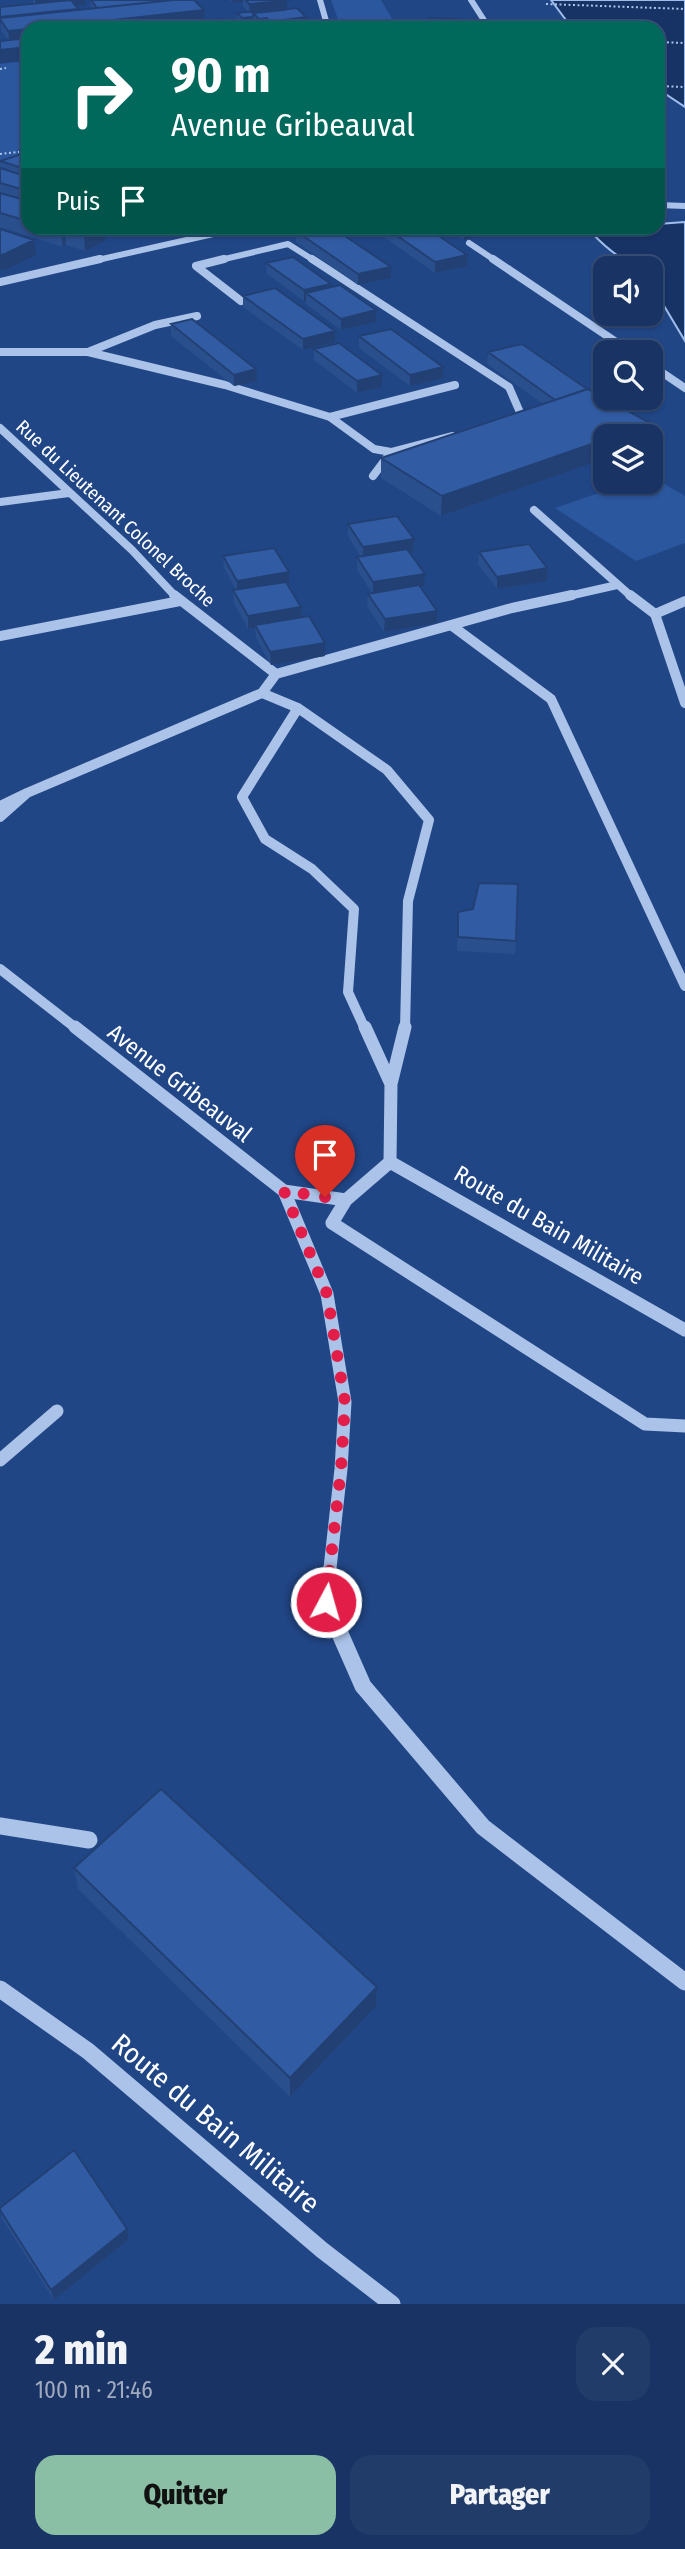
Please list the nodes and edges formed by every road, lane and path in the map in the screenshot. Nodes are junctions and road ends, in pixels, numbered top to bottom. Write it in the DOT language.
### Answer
graph roads {
  1 [pos="320,0"];
  2 [pos="471,0"];
  3 [pos="546,5"];
  4 [pos="685,9"];
  5 [pos="326,21"];
  6 [pos="484,21"];
  7 [pos="665,42"];
  8 [pos="685,43"];
  9 [pos="6,68"];
  10 [pos="0,69"];
  11 [pos="665,86"];
  12 [pos="685,87"];
  13 [pos="21,152"];
  14 [pos="0,153"];
  15 [pos="665,205"];
  16 [pos="685,206"];
  17 [pos="209,235"];
  18 [pos="468,243"];
  19 [pos="0,282"];
  20 [pos="241,300"];
  21 [pos="197,316"];
  22 [pos="613,340"];
  23 [pos="0,352"];
  24 [pos="88,352"];
  25 [pos="663,373"];
  26 [pos="455,385"];
  27 [pos="685,388"];
  28 [pos="330,417"];
  29 [pos="509,421"];
  30 [pos="0,428"];
  31 [pos="457,435"];
  32 [pos="391,452"];
  33 [pos="373,476"];
  34 [pos="69,493"];
  35 [pos="0,502"];
  36 [pos="534,510"];
  37 [pos="617,585"];
  38 [pos="180,601"];
  39 [pos="685,601"];
  40 [pos="654,614"];
  41 [pos="451,625"];
  42 [pos="0,636"];
  43 [pos="276,674"];
  44 [pos="262,693"];
  45 [pos="685,703"];
  46 [pos="298,708"];
  47 [pos="27,793"];
  48 [pos="0,806"];
  49 [pos="0,817"];
  50 [pos="0,969"];
  51 [pos="685,986"];
  52 [pos="391,1084"];
  53 [pos="390,1162"];
  54 [pos="284,1191"];
  55 [pos="346,1200"];
  56 [pos="685,1330"];
  57 [pos="57,1411"];
  58 [pos="685,1426"];
  59 [pos="0,1460"];
  60 [pos="0,1826"];
  61 [pos="89,1840"];
  62 [pos="685,1982"];
  63 [pos="0,1989"];
  64 [pos="392,2304"];
  1 -- 5 [label="street"];
  2 -- 6 [label="street"];
  3 -- 4 [label="path"];
  7 -- 8 [label="path"];
  9 -- 10 [label="path"];
  11 -- 12 [label="path"];
  13 -- 14 [label="path"];
  15 -- 16 [label="street"];
  17 -- 19 [label="street"];
  18 -- 22 [label="street"];
  20 -- 29 [label="street"];
  21 -- 24 [label="street"];
  23 -- 24 [label="street"];
  24 -- 28 [label="street"];
  25 -- 27 [label="street"];
  26 -- 28 [label="street"];
  28 -- 32 [label="street"];
  30 -- 34 [label="street, Rue du Lieutenant Colonel Broche"];
  31 -- 32 [label="street"];
  32 -- 33 [label="street"];
  34 -- 35 [label="street"];
  34 -- 38 [label="street, Rue du Lieutenant Colonel Broche"];
  36 -- 37 [label="street"];
  37 -- 40 [label="street"];
  37 -- 41 [label="street"];
  38 -- 42 [label="street"];
  38 -- 43 [label="street, Rue du Lieutenant Colonel Broche"];
  39 -- 40 [label="street"];
  40 -- 45 [label="street"];
  41 -- 43 [label="street"];
  41 -- 51 [label="street"];
  43 -- 44 [label="street"];
  44 -- 46 [label="street"];
  44 -- 47 [label="street"];
  46 -- 52 [label="street"];
  46 -- 52 [label="street"];
  47 -- 48 [label="street"];
  47 -- 49 [label="street"];
  50 -- 54 [label="street, Avenue Gribeauval"];
  52 -- 53 [label="street"];
  53 -- 55 [label="street"];
  53 -- 56 [label="street, Route du Bain Militaire"];
  54 -- 55 [label="street, Avenue Gribeauval"];
  54 -- 62 [label="street"];
  55 -- 58 [label="street"];
  57 -- 59 [label="street"];
  60 -- 61 [label="street"];
  63 -- 64 [label="street, Route du Bain Militaire"];
}
